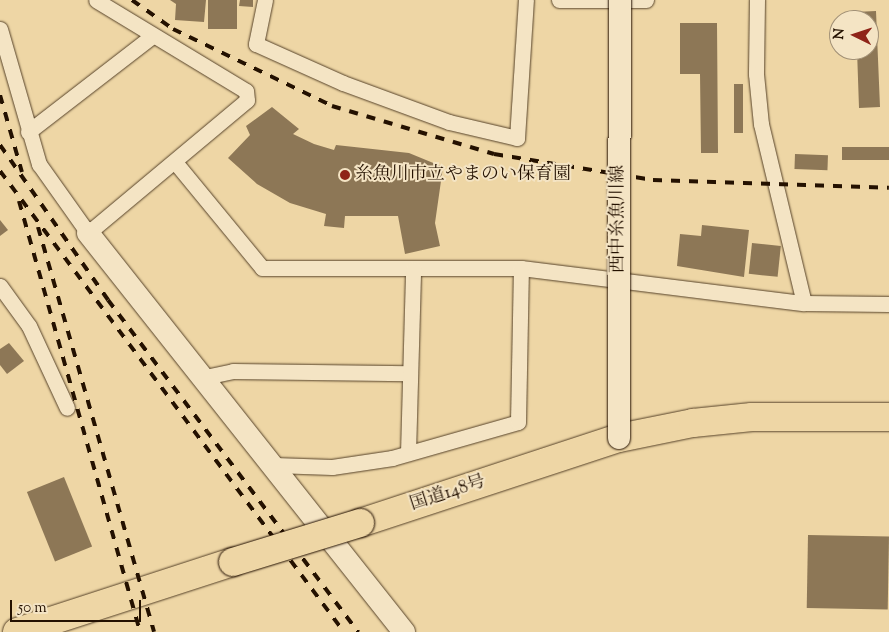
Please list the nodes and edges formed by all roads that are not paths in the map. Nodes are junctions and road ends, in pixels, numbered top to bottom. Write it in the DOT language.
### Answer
graph roads {
  1 [pos="96,0"];
  2 [pos="265,0"];
  3 [pos="526,0"];
  4 [pos="559,0"];
  5 [pos="576,0"];
  6 [pos="620,0"];
  7 [pos="646,0"];
  8 [pos="758,0"];
  9 [pos="0,29"];
  10 [pos="152,36"];
  11 [pos="28,132"];
  12 [pos="175,162"];
  13 [pos="88,234"];
  14 [pos="521,268"];
  15 [pos="412,269"];
  16 [pos="0,286"];
  17 [pos="804,303"];
  18 [pos="889,304"];
  19 [pos="409,373"];
  20 [pos="205,377"];
  21 [pos="68,408"];
  22 [pos="889,417"];
  23 [pos="619,438"];
  24 [pos="408,453"];
  25 [pos="274,465"];
  26 [pos="17,632"];
  27 [pos="404,632"];
  1 -- 10 [label="street"];
  2 -- 3 [label="street"];
  4 -- 5 [label="street"];
  5 -- 7 [label="street"];
  6 -- 23 [label="street, 西中糸魚川線, bridge"];
  8 -- 17 [label="street"];
  9 -- 11 [label="street"];
  10 -- 11 [label="street"];
  10 -- 12 [label="street"];
  11 -- 13 [label="street"];
  12 -- 13 [label="street"];
  12 -- 15 [label="street"];
  13 -- 20 [label="street"];
  14 -- 15 [label="street"];
  14 -- 17 [label="street"];
  14 -- 24 [label="street"];
  15 -- 19 [label="street"];
  16 -- 21 [label="street"];
  17 -- 18 [label="street"];
  19 -- 20 [label="street"];
  19 -- 24 [label="street"];
  20 -- 25 [label="street"];
  22 -- 23 [label="highway, 国道148号"];
  23 -- 26 [label="highway, 国道148号, bridge"];
  24 -- 25 [label="street"];
  25 -- 27 [label="street"];
}
